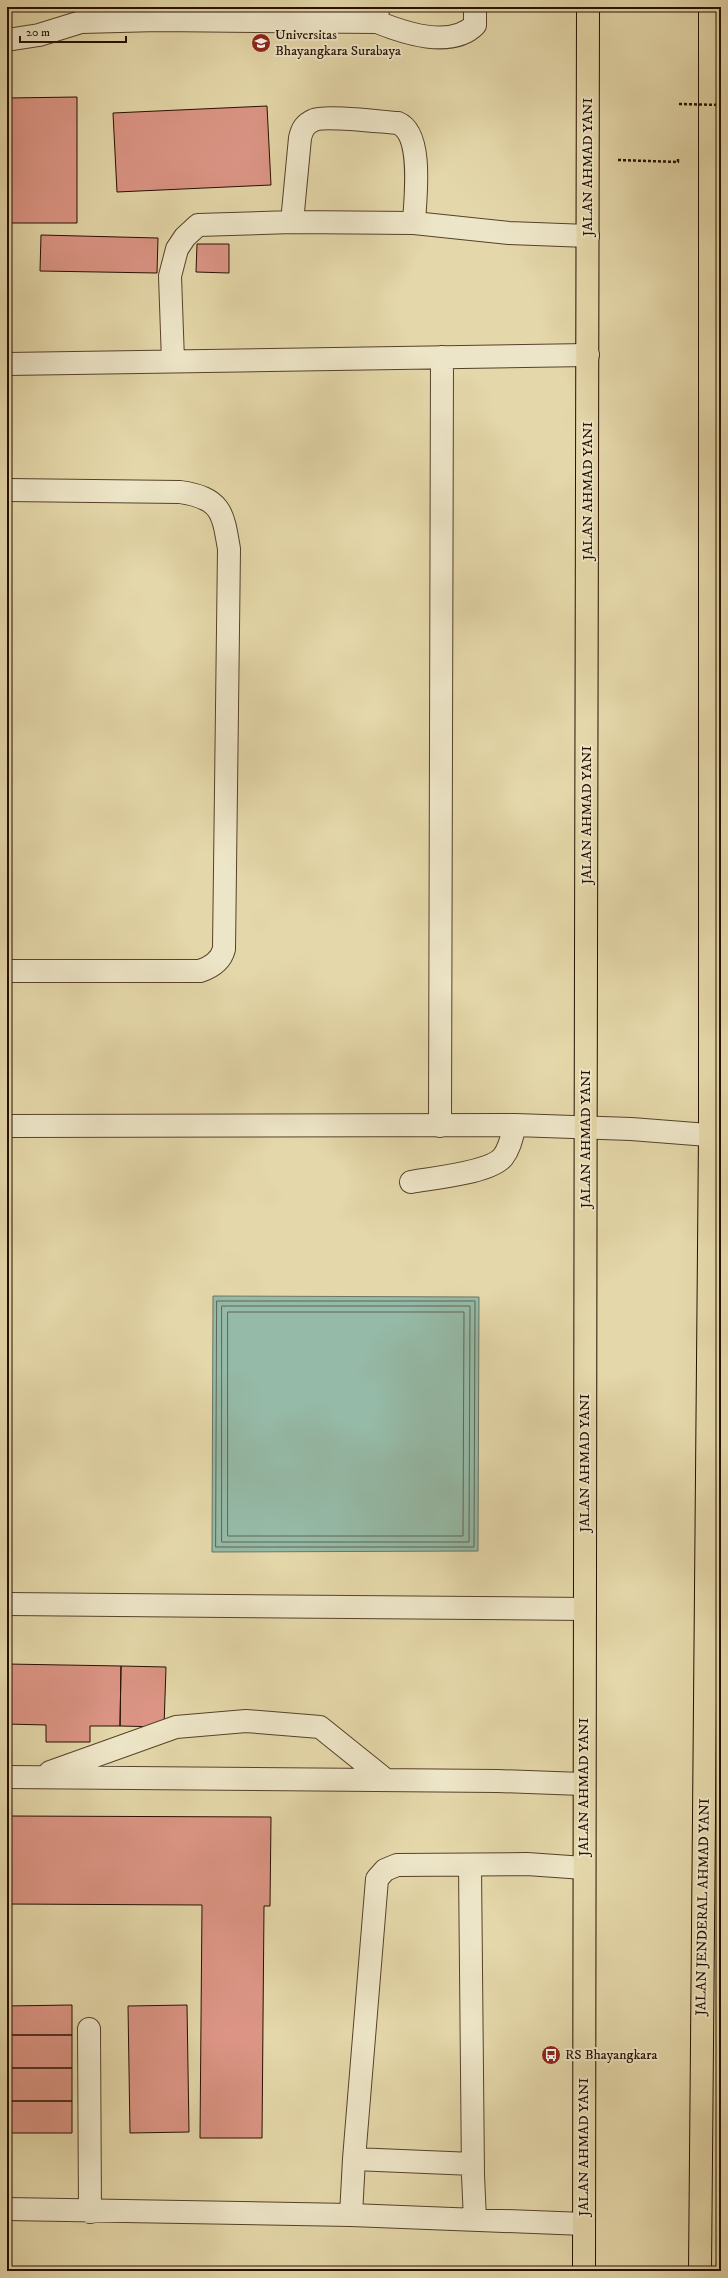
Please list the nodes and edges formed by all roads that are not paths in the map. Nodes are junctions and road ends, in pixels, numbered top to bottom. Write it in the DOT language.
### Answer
graph roads {
  1 [pos="475,7"];
  2 [pos="588,7"];
  3 [pos="710,7"];
  4 [pos="377,14"];
  5 [pos="7,40"];
  6 [pos="292,222"];
  7 [pos="414,223"];
  8 [pos="588,236"];
  9 [pos="588,355"];
  10 [pos="442,357"];
  11 [pos="173,361"];
  12 [pos="7,364"];
  13 [pos="7,490"];
  14 [pos="7,972"];
  15 [pos="515,1125"];
  16 [pos="7,1126"];
  17 [pos="440,1126"];
  18 [pos="586,1128"];
  19 [pos="708,1135"];
  20 [pos="411,1182"];
  21 [pos="7,1604"];
  22 [pos="584,1608"];
  23 [pos="7,1777"];
  24 [pos="38,1777"];
  25 [pos="386,1780"];
  26 [pos="582,1784"];
  27 [pos="470,1866"];
  28 [pos="584,1868"];
  29 [pos="89,2029"];
  30 [pos="354,2159"];
  31 [pos="473,2164"];
  32 [pos="7,2209"];
  33 [pos="90,2212"];
  34 [pos="351,2215"];
  35 [pos="475,2220"];
  36 [pos="584,2224"];
  37 [pos="584,2271"];
  38 [pos="700,2271"];
  1 -- 4 [label="street"];
  2 -- 8 [label="highway, JALAN AHMAD YANI"];
  3 -- 19 [label="highway, JALAN JENDERAL AHMAD YANI"];
  4 -- 5 [label="street"];
  6 -- 7 [label="street"];
  6 -- 7 [label="street"];
  6 -- 11 [label="street"];
  7 -- 8 [label="street"];
  8 -- 9 [label="highway, JALAN AHMAD YANI"];
  9 -- 10 [label="street"];
  9 -- 18 [label="highway, JALAN AHMAD YANI"];
  10 -- 11 [label="street"];
  10 -- 17 [label="street"];
  11 -- 12 [label="street"];
  13 -- 14 [label="street"];
  15 -- 17 [label="street"];
  15 -- 18 [label="street"];
  15 -- 20 [label="street"];
  16 -- 17 [label="street"];
  18 -- 19 [label="street"];
  18 -- 22 [label="highway, JALAN AHMAD YANI"];
  19 -- 38 [label="highway, JALAN JENDERAL AHMAD YANI"];
  21 -- 22 [label="street"];
  22 -- 26 [label="highway, JALAN AHMAD YANI"];
  23 -- 24 [label="street"];
  24 -- 25 [label="street"];
  24 -- 25 [label="street"];
  25 -- 26 [label="street"];
  26 -- 28 [label="highway, JALAN AHMAD YANI"];
  27 -- 28 [label="street"];
  27 -- 30 [label="street"];
  27 -- 31 [label="street"];
  28 -- 36 [label="highway, JALAN AHMAD YANI"];
  29 -- 33 [label="street"];
  30 -- 31 [label="street"];
  30 -- 34 [label="street"];
  31 -- 35 [label="street"];
  32 -- 33 [label="street"];
  33 -- 34 [label="street"];
  34 -- 35 [label="street"];
  35 -- 36 [label="street"];
  36 -- 37 [label="highway, JALAN AHMAD YANI"];
}
